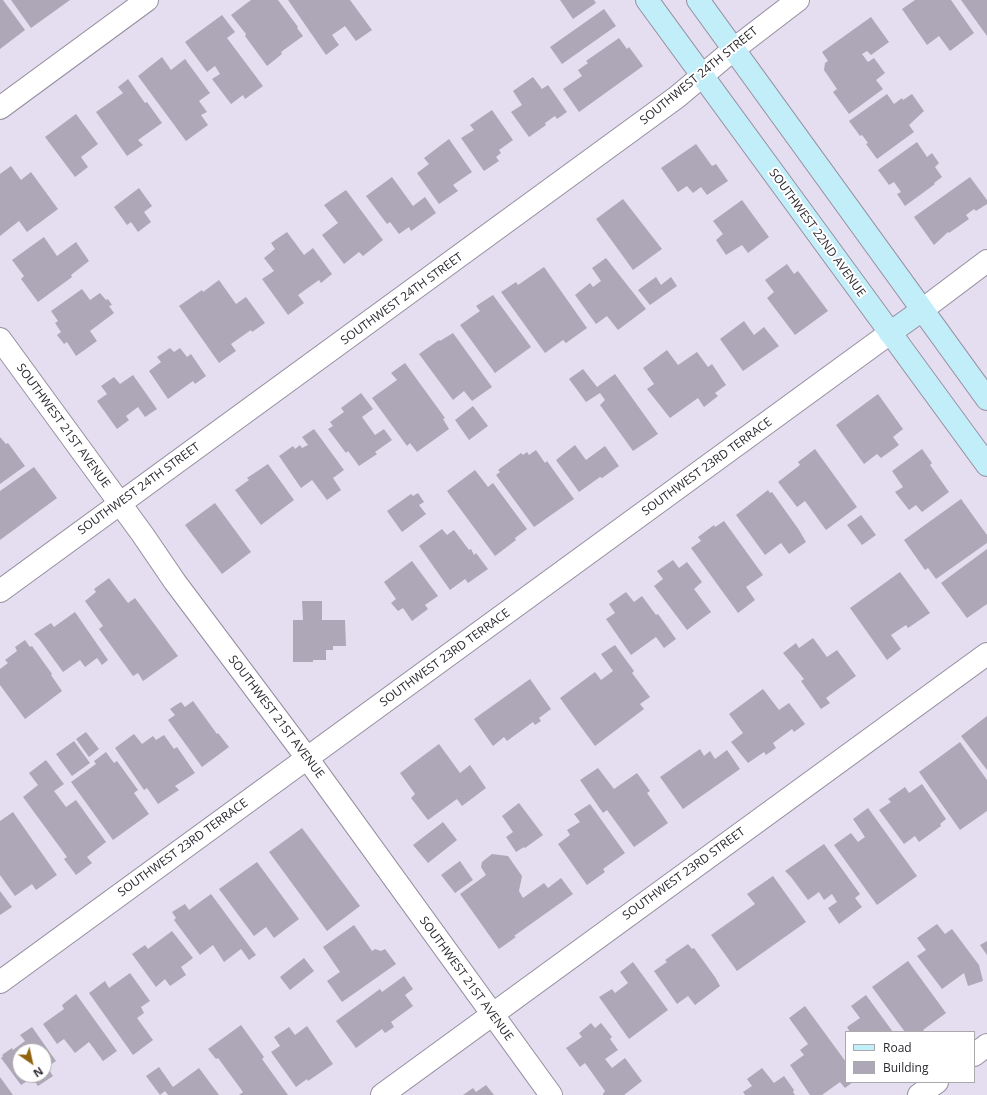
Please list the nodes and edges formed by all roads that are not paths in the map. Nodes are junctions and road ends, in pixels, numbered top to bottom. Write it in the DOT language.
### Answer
graph roads {
  1 [pos="147,0"];
  2 [pos="647,0"];
  3 [pos="698,0"];
  4 [pos="798,0"];
  5 [pos="734,48"];
  6 [pos="702,76"];
  7 [pos="0,108"];
  8 [pos="987,262"];
  9 [pos="922,310"];
  10 [pos="890,333"];
  11 [pos="0,339"];
  12 [pos="987,399"];
  13 [pos="987,464"];
  14 [pos="120,504"];
  15 [pos="0,591"];
  16 [pos="987,654"];
  17 [pos="307,758"];
  18 [pos="0,982"];
  19 [pos="492,1014"];
  20 [pos="987,1045"];
  21 [pos="975,1054"];
  22 [pos="936,1083"];
  23 [pos="382,1095"];
  24 [pos="551,1095"];
  25 [pos="919,1095"];
  1 -- 7 [label="street"];
  2 -- 6 [label="main road, SOUTHWEST 22ND AVENUE"];
  3 -- 5 [label="main road"];
  4 -- 5 [label="street, SOUTHWEST 24TH STREET"];
  5 -- 6 [label="street, SOUTHWEST 24TH STREET"];
  5 -- 9 [label="main road"];
  6 -- 10 [label="main road, SOUTHWEST 22ND AVENUE"];
  6 -- 14 [label="street, SOUTHWEST 24TH STREET"];
  8 -- 9 [label="street"];
  9 -- 10 [label="main road"];
  9 -- 12 [label="main road"];
  10 -- 13 [label="main road, SOUTHWEST 22ND AVENUE"];
  10 -- 17 [label="street, SOUTHWEST 23RD TERRACE"];
  11 -- 14 [label="street, SOUTHWEST 21ST AVENUE"];
  14 -- 15 [label="street, SOUTHWEST 24TH STREET"];
  14 -- 17 [label="street, SOUTHWEST 21ST AVENUE"];
  16 -- 19 [label="street, SOUTHWEST 23RD STREET"];
  17 -- 18 [label="street, SOUTHWEST 23RD TERRACE"];
  17 -- 19 [label="street, SOUTHWEST 21ST AVENUE"];
  19 -- 23 [label="street, SOUTHWEST 23RD STREET"];
  19 -- 24 [label="street, SOUTHWEST 21ST AVENUE"];
  20 -- 21 [label="street"];
  22 -- 25 [label="street"];
}
